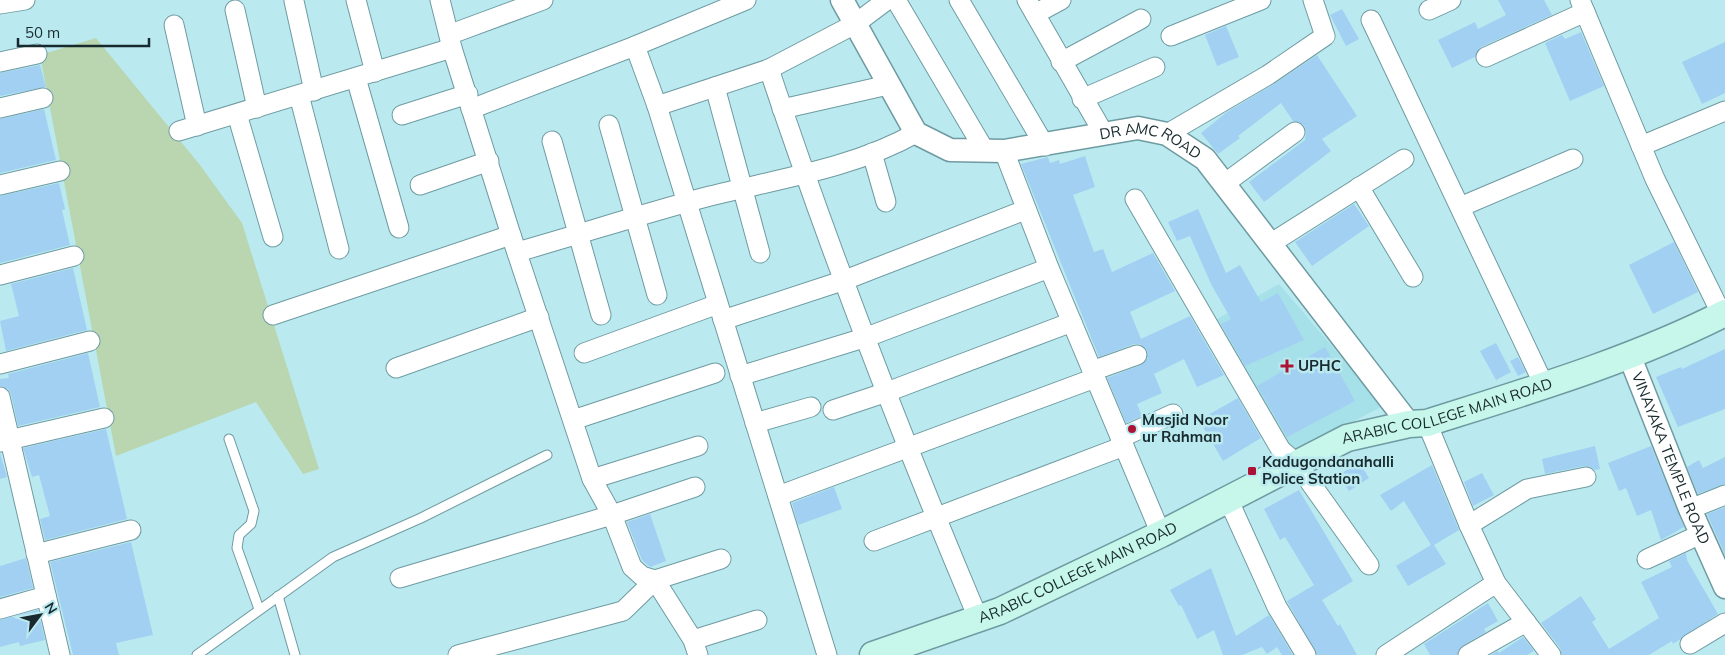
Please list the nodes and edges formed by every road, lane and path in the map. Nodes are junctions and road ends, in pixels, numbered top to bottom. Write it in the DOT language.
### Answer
graph roads {
  1 [pos="25,0"];
  2 [pos="356,0"];
  3 [pos="440,0"];
  4 [pos="543,0"];
  5 [pos="746,0"];
  6 [pos="842,0"];
  7 [pos="887,0"];
  8 [pos="896,0"];
  9 [pos="959,0"];
  10 [pos="1061,0"];
  11 [pos="1261,0"];
  12 [pos="1313,0"];
  13 [pos="1451,0"];
  14 [pos="294,1"];
  15 [pos="0,4"];
  16 [pos="1583,6"];
  17 [pos="1031,7"];
  18 [pos="235,10"];
  19 [pos="1429,10"];
  20 [pos="1141,19"];
  21 [pos="1371,20"];
  22 [pos="855,24"];
  23 [pos="174,25"];
  24 [pos="1171,36"];
  25 [pos="452,41"];
  26 [pos="635,46"];
  27 [pos="37,54"];
  28 [pos="1486,58"];
  29 [pos="0,62"];
  30 [pos="1062,62"];
  31 [pos="1155,67"];
  32 [pos="769,69"];
  33 [pos="376,72"];
  34 [pos="356,78"];
  35 [pos="888,86"];
  36 [pos="715,87"];
  37 [pos="306,93"];
  38 [pos="43,98"];
  39 [pos="1082,99"];
  40 [pos="470,101"];
  41 [pos="657,106"];
  42 [pos="0,108"];
  43 [pos="257,108"];
  44 [pos="782,109"];
  45 [pos="1725,111"];
  46 [pos="237,114"];
  47 [pos="402,115"];
  48 [pos="608,125"];
  49 [pos="1295,132"];
  50 [pos="916,133"];
  51 [pos="1104,134"];
  52 [pos="1167,134"];
  53 [pos="552,141"];
  54 [pos="1045,146"];
  55 [pos="1641,146"];
  56 [pos="995,151"];
  57 [pos="872,153"];
  58 [pos="1404,159"];
  59 [pos="1573,159"];
  60 [pos="488,161"];
  61 [pos="60,171"];
  62 [pos="804,172"];
  63 [pos="1224,184"];
  64 [pos="420,185"];
  65 [pos="0,186"];
  66 [pos="743,188"];
  67 [pos="1359,188"];
  68 [pos="1135,199"];
  69 [pos="687,202"];
  70 [pos="886,202"];
  71 [pos="1460,207"];
  72 [pos="1025,210"];
  73 [pos="635,217"];
  74 [pos="399,228"];
  75 [pos="578,235"];
  76 [pos="273,237"];
  77 [pos="514,244"];
  78 [pos="1270,244"];
  79 [pos="339,248"];
  80 [pos="760,253"];
  81 [pos="74,256"];
  82 [pos="1049,268"];
  83 [pos="0,275"];
  84 [pos="1413,278"];
  85 [pos="845,280"];
  86 [pos="657,295"];
  87 [pos="721,312"];
  88 [pos="1723,314"];
  89 [pos="273,315"];
  90 [pos="601,315"];
  91 [pos="539,317"];
  92 [pos="1072,322"];
  93 [pos="867,337"];
  94 [pos="90,341"];
  95 [pos="584,353"];
  96 [pos="1137,355"];
  97 [pos="1630,357"];
  98 [pos="0,364"];
  99 [pos="396,368"];
  100 [pos="715,373"];
  101 [pos="1094,374"];
  102 [pos="740,376"];
  103 [pos="1544,385"];
  104 [pos="887,392"];
  105 [pos="0,397"];
  106 [pos="811,407"];
  107 [pos="833,410"];
  108 [pos="1173,414"];
  109 [pos="104,418"];
  110 [pos="573,420"];
  111 [pos="755,423"];
  112 [pos="1418,424"];
  113 [pos="229,439"];
  114 [pos="5,441"];
  115 [pos="1122,442"];
  116 [pos="698,446"];
  117 [pos="908,448"];
  118 [pos="547,455"];
  119 [pos="1297,464"];
  120 [pos="1586,477"];
  121 [pos="592,479"];
  122 [pos="695,487"];
  123 [pos="1725,494"];
  124 [pos="778,496"];
  125 [pos="1228,499"];
  126 [pos="1690,509"];
  127 [pos="612,515"];
  128 [pos="936,517"];
  129 [pos="1469,525"];
  130 [pos="131,530"];
  131 [pos="1160,534"];
  132 [pos="1701,534"];
  133 [pos="874,541"];
  134 [pos="36,554"];
  135 [pos="722,559"];
  136 [pos="1647,559"];
  137 [pos="1369,565"];
  138 [pos="400,578"];
  139 [pos="655,580"];
  140 [pos="1724,581"];
  141 [pos="1496,583"];
  142 [pos="46,596"];
  143 [pos="278,596"];
  144 [pos="0,609"];
  145 [pos="259,609"];
  146 [pos="978,618"];
  147 [pos="757,620"];
  148 [pos="1526,622"];
  149 [pos="1725,623"];
  150 [pos="1690,644"];
  151 [pos="696,648"];
  152 [pos="1545,653"];
  153 [pos="60,655"];
  154 [pos="197,655"];
  155 [pos="296,655"];
  156 [pos="458,655"];
  157 [pos="827,655"];
  158 [pos="875,655"];
  159 [pos="1306,655"];
  160 [pos="1386,655"];
  161 [pos="1468,655"];
  1 -- 15 [label="street"];
  2 -- 33 [label="street"];
  3 -- 25 [label="street"];
  4 -- 25 [label="street"];
  5 -- 26 [label="street"];
  6 -- 22 [label="street"];
  7 -- 22 [label="street"];
  8 -- 56 [label="street"];
  9 -- 54 [label="street"];
  10 -- 17 [label="street"];
  11 -- 24 [label="street"];
  12 -- 52 [label="street"];
  13 -- 19 [label="street"];
  14 -- 37 [label="street"];
  16 -- 28 [label="street"];
  16 -- 55 [label="street"];
  17 -- 30 [label="street"];
  18 -- 43 [label="street"];
  20 -- 30 [label="street"];
  21 -- 71 [label="street"];
  22 -- 32 [label="street"];
  22 -- 35 [label="street"];
  23 -- 46 [label="street"];
  25 -- 33 [label="street"];
  25 -- 40 [label="street"];
  26 -- 40 [label="street"];
  26 -- 41 [label="street"];
  27 -- 29 [label="street"];
  30 -- 39 [label="street"];
  31 -- 39 [label="street"];
  32 -- 36 [label="street"];
  32 -- 44 [label="street"];
  33 -- 34 [label="street"];
  34 -- 37 [label="street"];
  34 -- 74 [label="street"];
  35 -- 44 [label="street"];
  35 -- 50 [label="street"];
  36 -- 41 [label="street"];
  36 -- 66 [label="street"];
  37 -- 43 [label="street"];
  37 -- 79 [label="street"];
  38 -- 42 [label="street"];
  39 -- 51 [label="street"];
  40 -- 47 [label="street"];
  40 -- 60 [label="street"];
  41 -- 69 [label="street"];
  43 -- 46 [label="street"];
  44 -- 62 [label="street"];
  45 -- 55 [label="street"];
  46 -- 76 [label="street"];
  48 -- 73 [label="street"];
  49 -- 63 [label="street"];
  50 -- 56 [label="street, DR AMC ROAD"];
  50 -- 57 [label="street"];
  51 -- 52 [label="street, DR AMC ROAD"];
  51 -- 54 [label="street, DR AMC ROAD"];
  52 -- 63 [label="street, DR AMC ROAD"];
  53 -- 75 [label="street"];
  54 -- 56 [label="street, DR AMC ROAD"];
  55 -- 88 [label="street"];
  56 -- 72 [label="street"];
  57 -- 62 [label="street"];
  57 -- 70 [label="street"];
  58 -- 67 [label="street"];
  59 -- 71 [label="street"];
  60 -- 64 [label="street"];
  60 -- 77 [label="street"];
  61 -- 65 [label="street"];
  62 -- 66 [label="street"];
  62 -- 85 [label="street"];
  63 -- 78 [label="street, DR AMC ROAD"];
  66 -- 69 [label="street"];
  66 -- 80 [label="street"];
  67 -- 78 [label="street"];
  67 -- 84 [label="street"];
  68 -- 119 [label="street"];
  69 -- 73 [label="street"];
  69 -- 87 [label="street"];
  71 -- 103 [label="street"];
  72 -- 82 [label="street"];
  72 -- 85 [label="street"];
  73 -- 75 [label="street"];
  73 -- 86 [label="street"];
  75 -- 77 [label="street"];
  75 -- 90 [label="street"];
  77 -- 89 [label="street"];
  77 -- 91 [label="street"];
  78 -- 112 [label="street, DR AMC ROAD"];
  81 -- 83 [label="street"];
  82 -- 92 [label="street"];
  82 -- 93 [label="street"];
  85 -- 87 [label="street"];
  85 -- 93 [label="street"];
  87 -- 95 [label="street"];
  87 -- 102 [label="street"];
  88 -- 97 [label="main road, ARABIC COLLEGE MAIN ROAD"];
  91 -- 99 [label="street"];
  91 -- 110 [label="street"];
  92 -- 101 [label="street"];
  92 -- 104 [label="street"];
  93 -- 102 [label="street"];
  93 -- 104 [label="street"];
  94 -- 98 [label="street"];
  96 -- 101 [label="street"];
  97 -- 103 [label="main road, ARABIC COLLEGE MAIN ROAD"];
  97 -- 126 [label="street, VINAYAKA TEMPLE ROAD"];
  100 -- 110 [label="street"];
  101 -- 115 [label="street"];
  101 -- 117 [label="street"];
  102 -- 111 [label="street"];
  103 -- 112 [label="main road, ARABIC COLLEGE MAIN ROAD"];
  104 -- 107 [label="street"];
  104 -- 117 [label="street"];
  105 -- 114 [label="street"];
  106 -- 111 [label="street"];
  108 -- 115 [label="street"];
  109 -- 114 [label="street"];
  110 -- 121 [label="street"];
  111 -- 124 [label="street"];
  112 -- 119 [label="main road, ARABIC COLLEGE MAIN ROAD"];
  112 -- 129 [label="street"];
  113 -- 145 [label="lane"];
  114 -- 134 [label="street"];
  115 -- 128 [label="street"];
  115 -- 131 [label="street"];
  116 -- 121 [label="street"];
  117 -- 124 [label="street"];
  117 -- 128 [label="street"];
  118 -- 143 [label="lane"];
  119 -- 125 [label="main road, ARABIC COLLEGE MAIN ROAD"];
  119 -- 137 [label="street"];
  120 -- 129 [label="street"];
  121 -- 127 [label="street"];
  122 -- 127 [label="street"];
  123 -- 126 [label="street"];
  124 -- 157 [label="street"];
  125 -- 131 [label="main road, ARABIC COLLEGE MAIN ROAD"];
  125 -- 159 [label="street"];
  126 -- 132 [label="street, VINAYAKA TEMPLE ROAD"];
  127 -- 138 [label="street"];
  127 -- 139 [label="street"];
  128 -- 133 [label="street"];
  128 -- 146 [label="street"];
  129 -- 141 [label="street"];
  130 -- 134 [label="street"];
  131 -- 146 [label="main road, ARABIC COLLEGE MAIN ROAD"];
  132 -- 136 [label="street"];
  132 -- 140 [label="street, VINAYAKA TEMPLE ROAD"];
  134 -- 142 [label="street"];
  135 -- 139 [label="street"];
  139 -- 151 [label="street"];
  139 -- 156 [label="street"];
  141 -- 148 [label="street"];
  141 -- 160 [label="street"];
  142 -- 144 [label="street"];
  142 -- 153 [label="street"];
  143 -- 145 [label="lane"];
  143 -- 155 [label="lane"];
  145 -- 154 [label="lane"];
  146 -- 158 [label="main road, ARABIC COLLEGE MAIN ROAD"];
  147 -- 151 [label="street"];
  148 -- 152 [label="street"];
  148 -- 161 [label="street"];
  149 -- 150 [label="street"];
}
